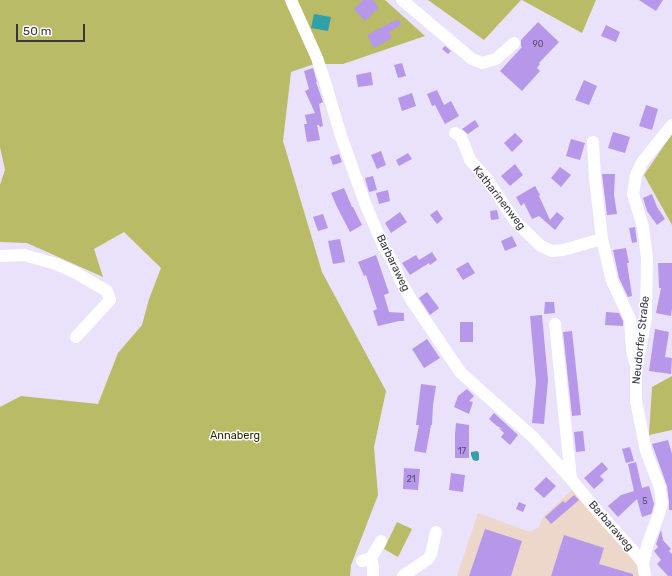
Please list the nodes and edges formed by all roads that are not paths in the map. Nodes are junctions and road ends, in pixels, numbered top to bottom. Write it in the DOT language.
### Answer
graph roads {
  1 [pos="291,0"];
  2 [pos="402,0"];
  3 [pos="514,43"];
  4 [pos="672,125"];
  5 [pos="455,133"];
  6 [pos="593,142"];
  7 [pos="602,239"];
  8 [pos="0,256"];
  9 [pos="555,324"];
  10 [pos="76,337"];
  11 [pos="636,371"];
  12 [pos="571,479"];
  13 [pos="436,532"];
  14 [pos="381,540"];
  15 [pos="642,563"];
  16 [pos="373,576"];
  17 [pos="403,576"];
  18 [pos="645,576"];
  1 -- 12 [label="street, Barbaraweg"];
  2 -- 3 [label="street"];
  4 -- 11 [label="street, Neudorfer Straße"];
  5 -- 7 [label="street, Katharinenweg"];
  6 -- 7 [label="street"];
  7 -- 11 [label="street"];
  8 -- 10 [label="street"];
  9 -- 12 [label="street"];
  11 -- 15 [label="street, Neudorfer Straße"];
  12 -- 15 [label="street, Barbaraweg"];
  13 -- 17 [label="street"];
  14 -- 16 [label="street"];
  15 -- 18 [label="street, Barbaraweg"];
}
